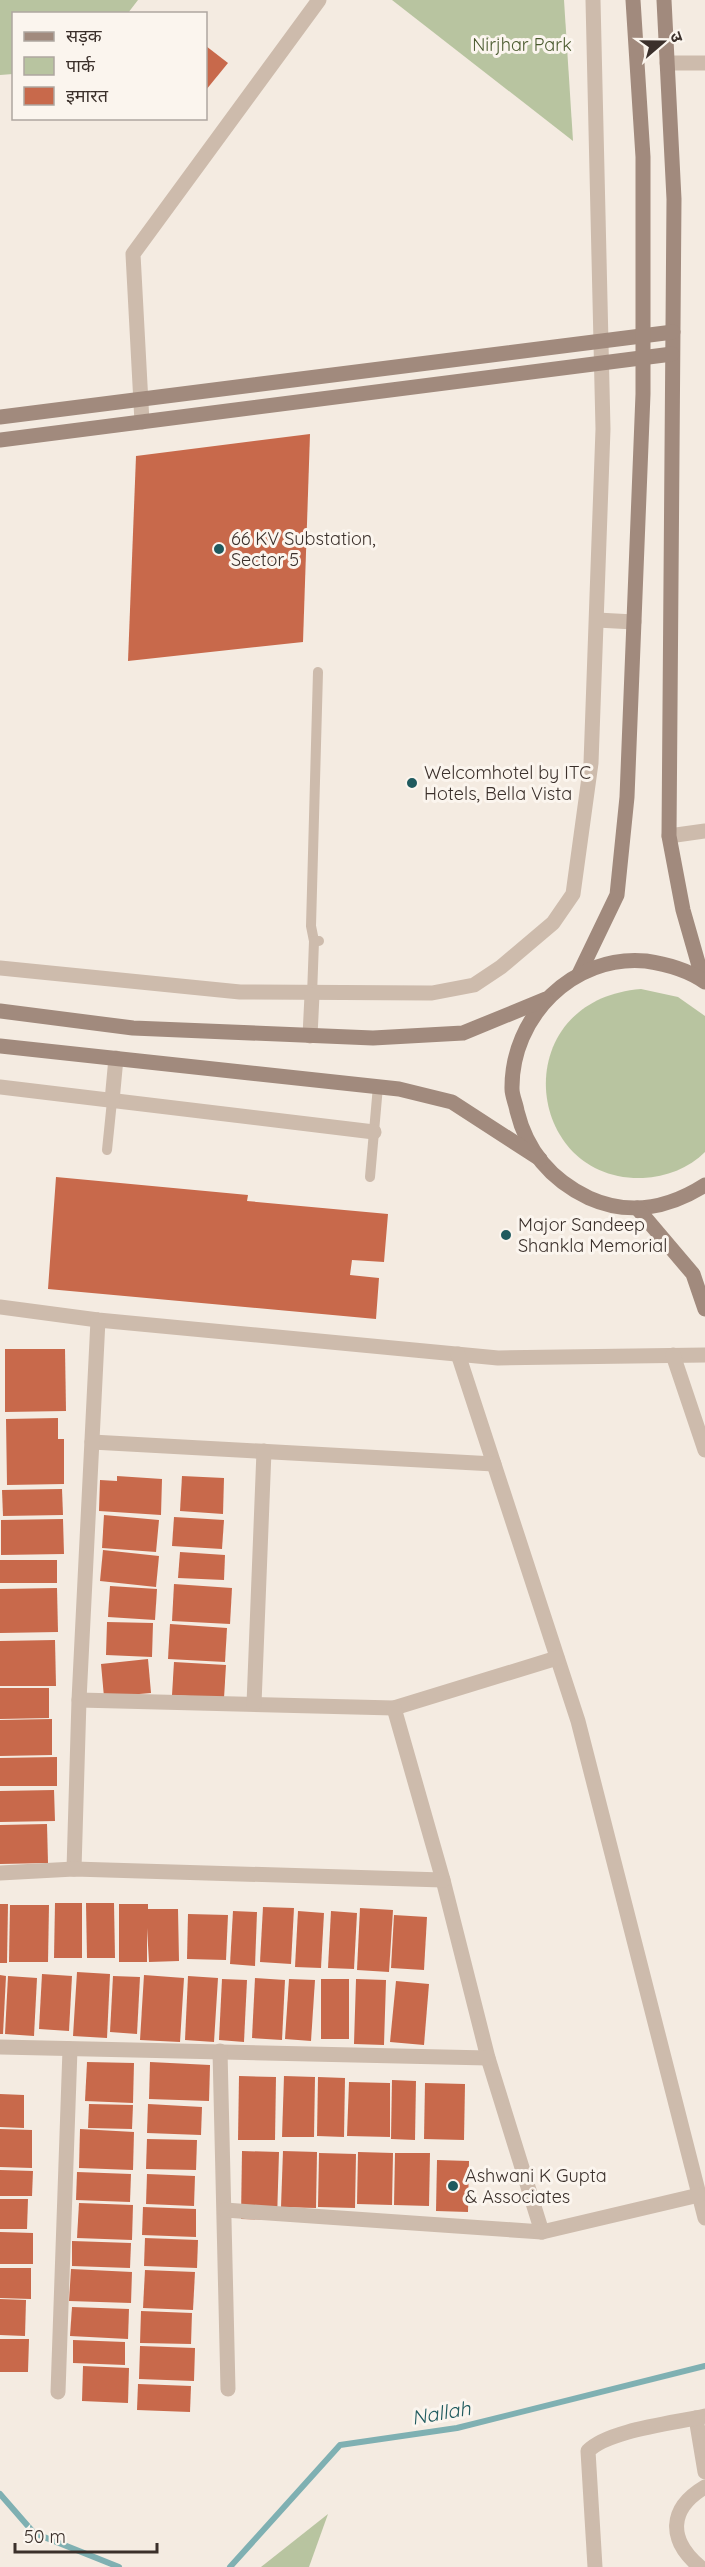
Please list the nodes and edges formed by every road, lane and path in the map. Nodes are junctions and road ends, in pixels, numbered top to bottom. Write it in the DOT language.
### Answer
graph roads {
  1 [pos="319,0"];
  2 [pos="593,0"];
  3 [pos="633,0"];
  4 [pos="664,0"];
  5 [pos="667,63"];
  6 [pos="705,63"];
  7 [pos="673,332"];
  8 [pos="643,335"];
  9 [pos="602,341"];
  10 [pos="672,354"];
  11 [pos="643,358"];
  12 [pos="603,363"];
  13 [pos="141,399"];
  14 [pos="0,417"];
  15 [pos="142,422"];
  16 [pos="0,440"];
  17 [pos="597,620"];
  18 [pos="634,622"];
  19 [pos="318,672"];
  20 [pos="705,831"];
  21 [pos="669,836"];
  22 [pos="0,968"];
  23 [pos="579,974"];
  24 [pos="704,981"];
  25 [pos="312,995"];
  26 [pos="546,999"];
  27 [pos="0,1011"];
  28 [pos="310,1036"];
  29 [pos="0,1046"];
  30 [pos="116,1058"];
  31 [pos="378,1086"];
  32 [pos="0,1087"];
  33 [pos="112,1101"];
  34 [pos="374,1132"];
  35 [pos="107,1150"];
  36 [pos="540,1160"];
  37 [pos="370,1177"];
  38 [pos="705,1185"];
  39 [pos="637,1208"];
  40 [pos="0,1307"];
  41 [pos="705,1309"];
  42 [pos="98,1320"];
  43 [pos="459,1354"];
  44 [pos="705,1354"];
  45 [pos="673,1355"];
  46 [pos="92,1442"];
  47 [pos="705,1450"];
  48 [pos="264,1451"];
  49 [pos="494,1464"];
  50 [pos="557,1658"];
  51 [pos="79,1700"];
  52 [pos="254,1704"];
  53 [pos="394,1708"];
  54 [pos="74,1869"];
  55 [pos="0,1873"];
  56 [pos="443,1880"];
  57 [pos="0,2047"];
  58 [pos="70,2049"];
  59 [pos="220,2051"];
  60 [pos="488,2058"];
  61 [pos="699,2195"];
  62 [pos="225,2211"];
  63 [pos="705,2218"];
  64 [pos="542,2232"];
  65 [pos="228,2389"];
  66 [pos="58,2392"];
  67 [pos="701,2417"];
  68 [pos="705,2472"];
  69 [pos="705,2487"];
  70 [pos="595,2567"];
  71 [pos="699,2567"];
  1 -- 13 [label="street"];
  2 -- 9 [label="street"];
  3 -- 8 [label="street"];
  4 -- 5 [label="street"];
  5 -- 6 [label="street"];
  5 -- 7 [label="street"];
  7 -- 8 [label="street"];
  7 -- 10 [label="street"];
  8 -- 9 [label="street"];
  8 -- 11 [label="street"];
  9 -- 12 [label="street"];
  9 -- 13 [label="street"];
  10 -- 11 [label="street"];
  10 -- 21 [label="street"];
  11 -- 12 [label="street"];
  11 -- 18 [label="street"];
  12 -- 15 [label="street"];
  12 -- 17 [label="street"];
  13 -- 14 [label="street"];
  13 -- 15 [label="street"];
  15 -- 16 [label="street"];
  17 -- 18 [label="street"];
  17 -- 25 [label="street"];
  18 -- 23 [label="street"];
  19 -- 25 [label="lane"];
  20 -- 21 [label="street"];
  21 -- 24 [label="street"];
  22 -- 25 [label="street"];
  23 -- 24 [label="street"];
  23 -- 26 [label="street"];
  25 -- 28 [label="street"];
  26 -- 28 [label="street"];
  26 -- 36 [label="street"];
  27 -- 28 [label="street"];
  29 -- 30 [label="street"];
  30 -- 31 [label="street"];
  30 -- 33 [label="street"];
  31 -- 34 [label="lane"];
  31 -- 36 [label="street"];
  32 -- 33 [label="street"];
  33 -- 34 [label="street"];
  33 -- 35 [label="lane"];
  34 -- 37 [label="lane"];
  36 -- 39 [label="street"];
  38 -- 39 [label="street"];
  39 -- 41 [label="street"];
  40 -- 42 [label="street"];
  42 -- 43 [label="street"];
  42 -- 46 [label="street"];
  43 -- 45 [label="street"];
  43 -- 49 [label="street"];
  44 -- 45 [label="street"];
  45 -- 47 [label="street"];
  46 -- 48 [label="street"];
  46 -- 51 [label="street"];
  48 -- 49 [label="street"];
  48 -- 52 [label="street"];
  49 -- 50 [label="street"];
  50 -- 53 [label="street"];
  50 -- 61 [label="street"];
  51 -- 52 [label="street"];
  51 -- 54 [label="street"];
  52 -- 53 [label="street"];
  53 -- 56 [label="street"];
  54 -- 55 [label="street"];
  54 -- 56 [label="street"];
  56 -- 60 [label="street"];
  57 -- 58 [label="street"];
  58 -- 59 [label="street"];
  58 -- 66 [label="street"];
  59 -- 60 [label="street"];
  59 -- 62 [label="street"];
  60 -- 64 [label="street"];
  61 -- 63 [label="street"];
  61 -- 64 [label="street"];
  62 -- 64 [label="street"];
  62 -- 65 [label="street"];
  67 -- 68 [label="street"];
  67 -- 70 [label="street"];
  69 -- 71 [label="street"];
}
